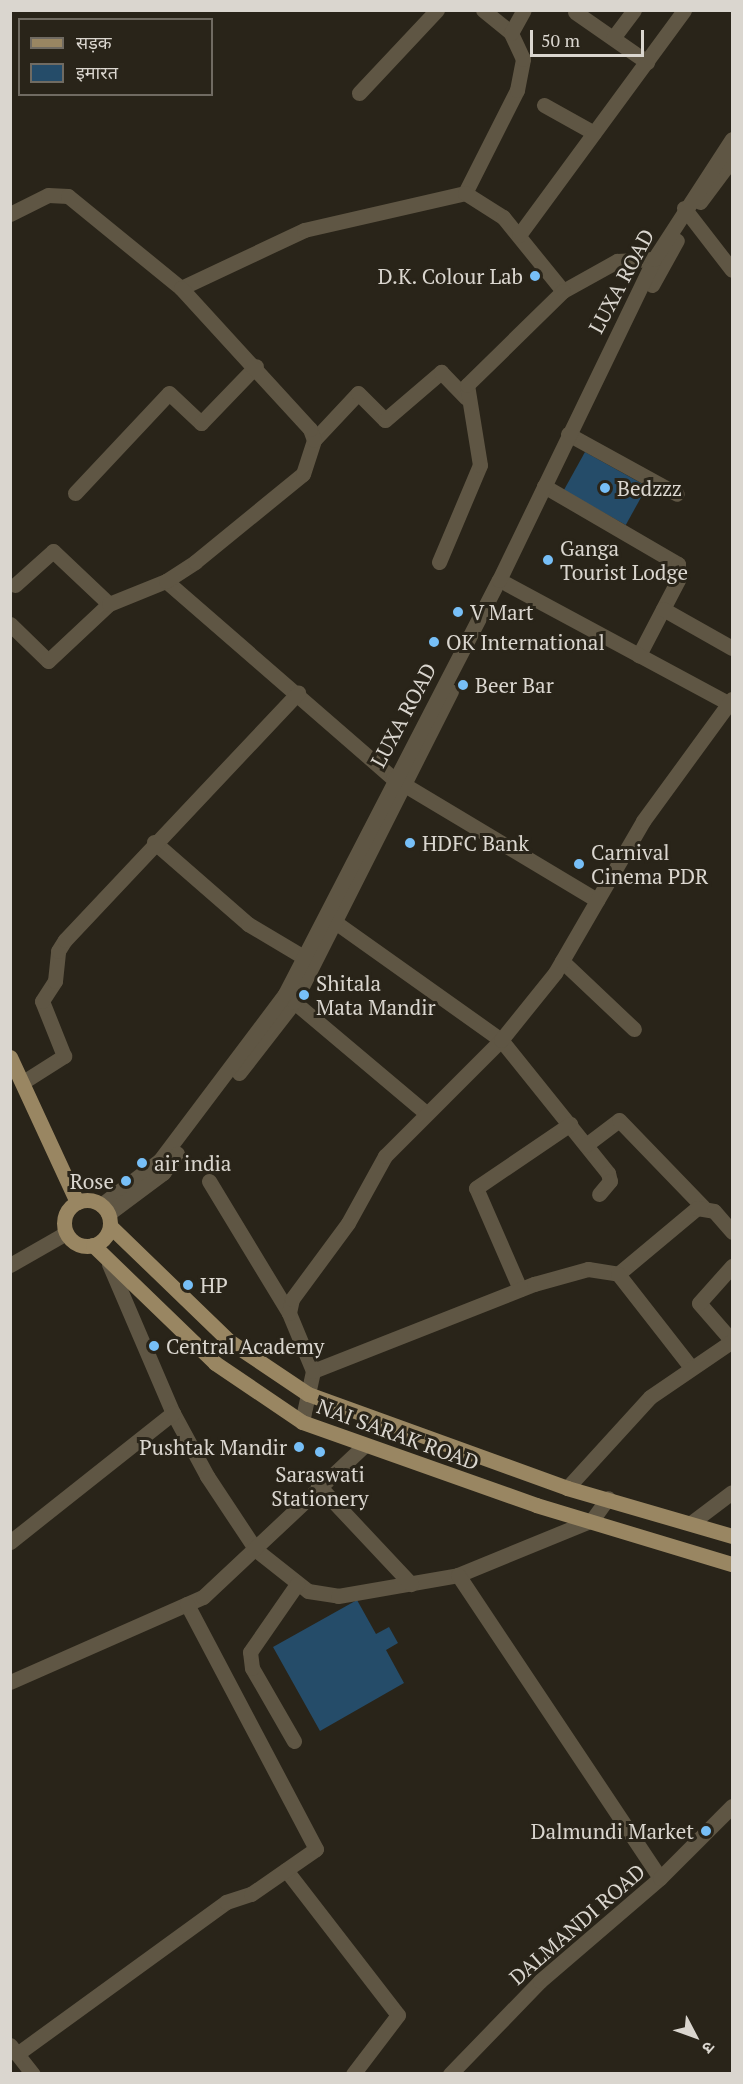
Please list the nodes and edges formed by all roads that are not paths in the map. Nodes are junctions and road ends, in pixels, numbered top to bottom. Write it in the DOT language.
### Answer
graph roads {
  1 [pos="436,10"];
  2 [pos="483,10"];
  3 [pos="524,10"];
  4 [pos="634,10"];
  5 [pos="684,10"];
  6 [pos="575,12"];
  7 [pos="511,33"];
  8 [pos="613,38"];
  9 [pos="647,62"];
  10 [pos="359,93"];
  11 [pos="544,105"];
  12 [pos="594,133"];
  13 [pos="732,139"];
  14 [pos="732,159"];
  15 [pos="465,193"];
  16 [pos="687,212"];
  17 [pos="10,214"];
  18 [pos="519,235"];
  19 [pos="654,259"];
  20 [pos="732,270"];
  21 [pos="181,288"];
  22 [pos="563,291"];
  23 [pos="256,366"];
  24 [pos="466,398"];
  25 [pos="572,436"];
  26 [pos="314,440"];
  27 [pos="548,488"];
  28 [pos="75,493"];
  29 [pos="676,494"];
  30 [pos="439,562"];
  31 [pos="166,581"];
  32 [pos="507,584"];
  33 [pos="15,585"];
  34 [pos="109,604"];
  35 [pos="663,609"];
  36 [pos="10,624"];
  37 [pos="732,648"];
  38 [pos="639,655"];
  39 [pos="298,693"];
  40 [pos="730,701"];
  41 [pos="398,781"];
  42 [pos="154,842"];
  43 [pos="597,900"];
  44 [pos="331,920"];
  45 [pos="305,958"];
  46 [pos="562,961"];
  47 [pos="289,998"];
  48 [pos="634,1029"];
  49 [pos="501,1040"];
  50 [pos="10,1057"];
  51 [pos="23,1082"];
  52 [pos="426,1113"];
  53 [pos="570,1124"];
  54 [pos="586,1145"];
  55 [pos="209,1181"];
  56 [pos="599,1194"];
  57 [pos="77,1202"];
  58 [pos="703,1207"];
  59 [pos="106,1215"];
  60 [pos="731,1227"];
  61 [pos="66,1233"];
  62 [pos="100,1254"];
  63 [pos="11,1264"];
  64 [pos="732,1266"];
  65 [pos="618,1274"];
  66 [pos="520,1289"];
  67 [pos="289,1313"];
  68 [pos="732,1341"];
  69 [pos="690,1366"];
  70 [pos="313,1371"];
  71 [pos="308,1394"];
  72 [pos="173,1413"];
  73 [pos="302,1422"];
  74 [pos="363,1447"];
  75 [pos="318,1485"];
  76 [pos="567,1488"];
  77 [pos="732,1492"];
  78 [pos="608,1498"];
  79 [pos="592,1520"];
  80 [pos="691,1523"];
  81 [pos="732,1536"];
  82 [pos="10,1542"];
  83 [pos="256,1550"];
  84 [pos="732,1564"];
  85 [pos="458,1575"];
  86 [pos="297,1584"];
  87 [pos="411,1584"];
  88 [pos="187,1604"];
  89 [pos="10,1682"];
  90 [pos="294,1741"];
  91 [pos="732,1806"];
  92 [pos="286,1870"];
  93 [pos="660,1878"];
  94 [pos="14,2049"];
  95 [pos="33,2073"];
  96 [pos="353,2073"];
  97 [pos="450,2073"];
  1 -- 10 [label="street"];
  2 -- 7 [label="street"];
  3 -- 7 [label="street"];
  4 -- 8 [label="street"];
  5 -- 9 [label="street"];
  6 -- 8 [label="street"];
  7 -- 15 [label="street"];
  8 -- 9 [label="street"];
  9 -- 12 [label="street"];
  11 -- 12 [label="street"];
  12 -- 18 [label="street"];
  13 -- 16 [label="street, LUXA ROAD"];
  14 -- 16 [label="street"];
  15 -- 18 [label="street"];
  15 -- 21 [label="street"];
  16 -- 19 [label="street, LUXA ROAD"];
  16 -- 20 [label="street"];
  16 -- 25 [label="street"];
  17 -- 21 [label="street"];
  18 -- 22 [label="street"];
  19 -- 22 [label="street"];
  19 -- 25 [label="street, LUXA ROAD"];
  21 -- 23 [label="street"];
  22 -- 24 [label="street"];
  23 -- 26 [label="street"];
  23 -- 28 [label="street"];
  24 -- 26 [label="street"];
  24 -- 30 [label="street"];
  25 -- 27 [label="street, LUXA ROAD"];
  25 -- 29 [label="street"];
  26 -- 31 [label="street"];
  27 -- 32 [label="street"];
  27 -- 35 [label="street"];
  27 -- 41 [label="street, LUXA ROAD"];
  31 -- 34 [label="street"];
  31 -- 39 [label="street"];
  32 -- 38 [label="street"];
  32 -- 41 [label="street"];
  33 -- 34 [label="street"];
  34 -- 36 [label="street"];
  35 -- 37 [label="street"];
  35 -- 38 [label="street"];
  38 -- 40 [label="street"];
  39 -- 41 [label="street"];
  39 -- 42 [label="street"];
  40 -- 43 [label="street"];
  41 -- 43 [label="street"];
  41 -- 44 [label="street, LUXA ROAD"];
  42 -- 45 [label="street"];
  42 -- 51 [label="street"];
  43 -- 46 [label="street"];
  44 -- 45 [label="street, LUXA ROAD"];
  44 -- 47 [label="street"];
  44 -- 49 [label="street"];
  45 -- 47 [label="street, LUXA ROAD"];
  46 -- 48 [label="street"];
  46 -- 49 [label="street"];
  47 -- 52 [label="street"];
  47 -- 59 [label="street, LUXA ROAD"];
  47 -- 59 [label="street"];
  49 -- 52 [label="street"];
  49 -- 53 [label="street"];
  50 -- 51 [label="main road"];
  51 -- 57 [label="main road"];
  52 -- 67 [label="street"];
  53 -- 54 [label="street"];
  53 -- 66 [label="street"];
  54 -- 56 [label="street"];
  54 -- 58 [label="street"];
  55 -- 67 [label="street"];
  57 -- 59 [label="main road"];
  57 -- 61 [label="main road"];
  58 -- 60 [label="street"];
  58 -- 65 [label="street"];
  59 -- 62 [label="main road"];
  59 -- 71 [label="main road, NAI SARAK ROAD"];
  61 -- 62 [label="main road, NAI SARAK ROAD"];
  61 -- 63 [label="street"];
  62 -- 72 [label="street"];
  62 -- 73 [label="main road, NAI SARAK ROAD"];
  64 -- 68 [label="street"];
  65 -- 66 [label="street"];
  65 -- 69 [label="street"];
  66 -- 70 [label="street"];
  67 -- 70 [label="street"];
  68 -- 69 [label="street"];
  69 -- 76 [label="street"];
  70 -- 71 [label="street"];
  71 -- 73 [label="street"];
  71 -- 76 [label="main road, NAI SARAK ROAD"];
  72 -- 82 [label="street"];
  72 -- 83 [label="street"];
  73 -- 74 [label="main road, NAI SARAK ROAD"];
  74 -- 75 [label="street"];
  74 -- 79 [label="main road, NAI SARAK ROAD"];
  75 -- 83 [label="street"];
  75 -- 87 [label="street"];
  76 -- 78 [label="main road, NAI SARAK ROAD"];
  77 -- 80 [label="street"];
  78 -- 79 [label="street"];
  78 -- 80 [label="main road, NAI SARAK ROAD"];
  79 -- 84 [label="main road, NAI SARAK ROAD"];
  79 -- 85 [label="street"];
  80 -- 81 [label="main road, NAI SARAK ROAD"];
  83 -- 86 [label="street"];
  83 -- 88 [label="street"];
  85 -- 87 [label="street"];
  85 -- 93 [label="street"];
  86 -- 87 [label="street"];
  86 -- 90 [label="street"];
  88 -- 89 [label="street"];
  88 -- 92 [label="street"];
  91 -- 93 [label="street, DALMANDI ROAD"];
  92 -- 94 [label="street"];
  92 -- 96 [label="street"];
  93 -- 97 [label="street, DALMANDI ROAD"];
  94 -- 95 [label="street"];
}
